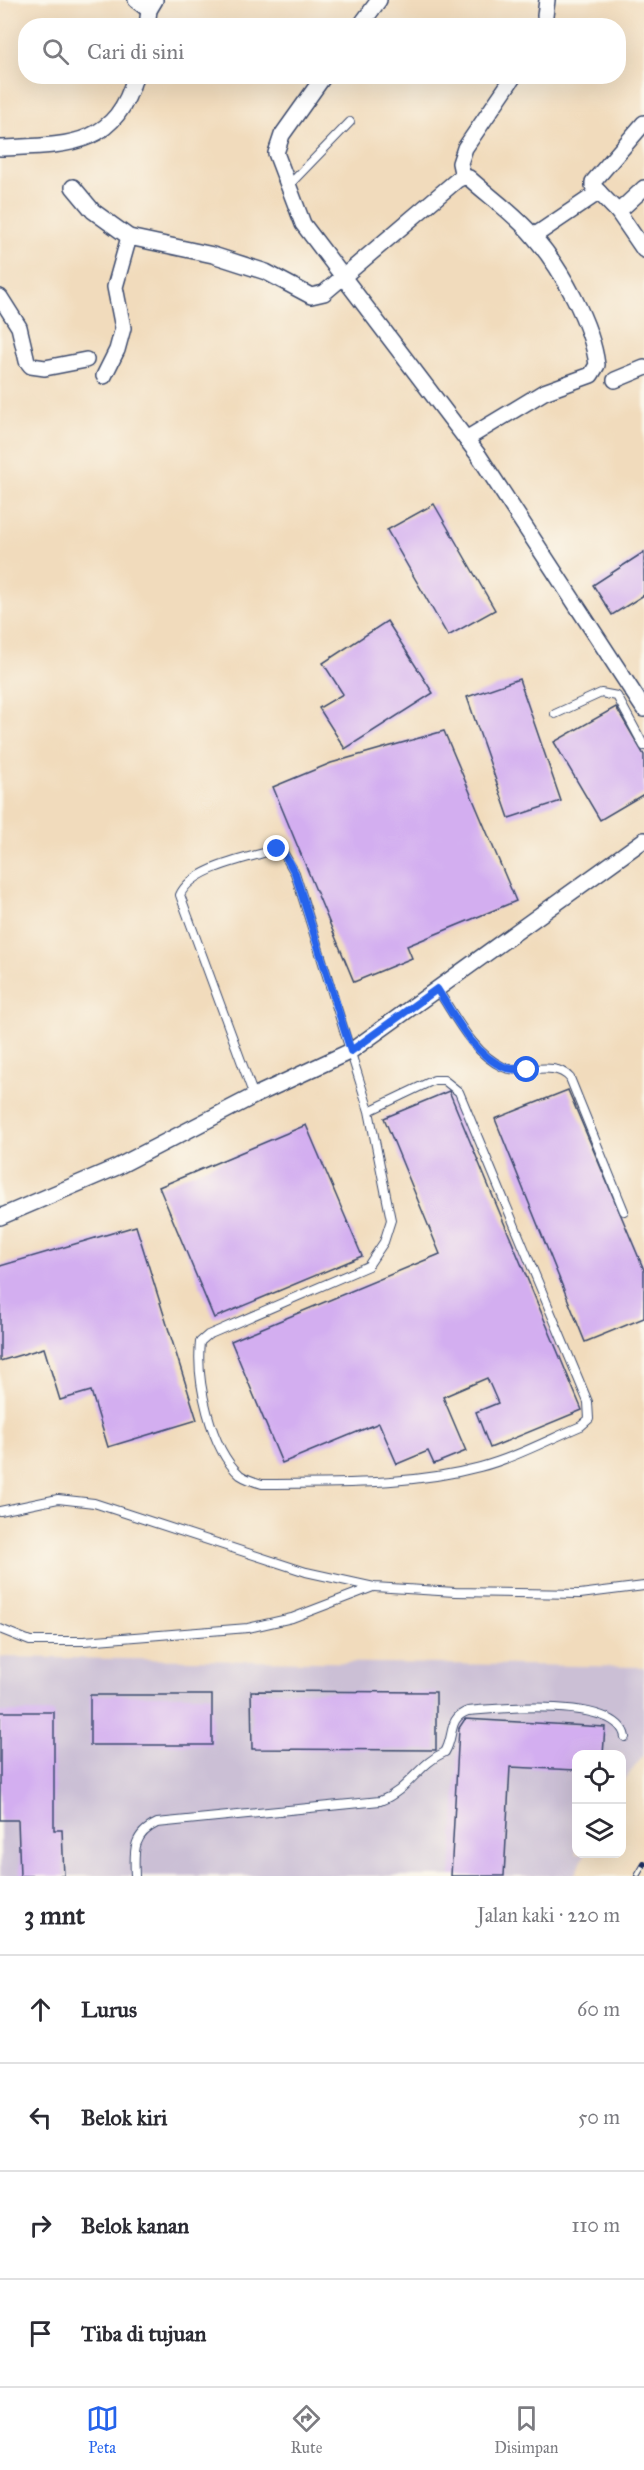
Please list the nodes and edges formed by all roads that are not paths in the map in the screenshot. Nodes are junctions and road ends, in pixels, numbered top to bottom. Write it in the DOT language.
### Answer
graph roads {
  1 [pos="136,0"];
  2 [pos="378,0"];
  3 [pos="547,0"];
  4 [pos="152,5"];
  5 [pos="545,16"];
  6 [pos="366,18"];
  7 [pos="133,84"];
  8 [pos="318,84"];
  9 [pos="509,84"];
  10 [pos="350,122"];
  11 [pos="644,123"];
  12 [pos="0,148"];
  13 [pos="463,177"];
  14 [pos="289,185"];
  15 [pos="73,187"];
  16 [pos="644,188"];
  17 [pos="599,192"];
  18 [pos="618,212"];
  19 [pos="534,236"];
  20 [pos="129,237"];
  21 [pos="644,250"];
  22 [pos="344,279"];
  23 [pos="0,297"];
  24 [pos="86,360"];
  25 [pos="644,368"];
  26 [pos="104,376"];
  27 [pos="615,380"];
  28 [pos="466,439"];
  29 [pos="644,709"];
  30 [pos="555,714"];
  31 [pos="644,746"];
  32 [pos="644,840"];
  33 [pos="437,989"];
  34 [pos="351,1051"];
  35 [pos="254,1096"];
  36 [pos="369,1111"];
  37 [pos="624,1211"];
  38 [pos="0,1217"];
  39 [pos="0,1511"];
  40 [pos="644,1586"];
  41 [pos="374,1587"];
  42 [pos="0,1629"];
  43 [pos="625,1737"];
  44 [pos="135,1876"];
  1 -- 4 [label="street"];
  2 -- 6 [label="street"];
  3 -- 5 [label="street"];
  7 -- 12 [label="street"];
  8 -- 14 [label="street"];
  9 -- 13 [label="street"];
  10 -- 14 [label="lane"];
  11 -- 17 [label="street"];
  13 -- 19 [label="street"];
  13 -- 22 [label="street"];
  14 -- 22 [label="street"];
  15 -- 20 [label="street"];
  16 -- 18 [label="street"];
  17 -- 18 [label="street"];
  17 -- 19 [label="street"];
  18 -- 21 [label="street"];
  19 -- 28 [label="street"];
  20 -- 22 [label="street"];
  20 -- 26 [label="street"];
  22 -- 28 [label="street"];
  23 -- 24 [label="street"];
  25 -- 27 [label="street"];
  28 -- 29 [label="street"];
  30 -- 31 [label="lane"];
  32 -- 33 [label="street"];
  33 -- 34 [label="street"];
  33 -- 37 [label="lane"];
  34 -- 35 [label="street"];
  34 -- 35 [label="lane"];
  34 -- 36 [label="lane"];
  35 -- 38 [label="street"];
  36 -- 36 [label="lane"];
  39 -- 41 [label="lane"];
  40 -- 41 [label="lane"];
  41 -- 42 [label="lane"];
  43 -- 44 [label="lane"];
}
